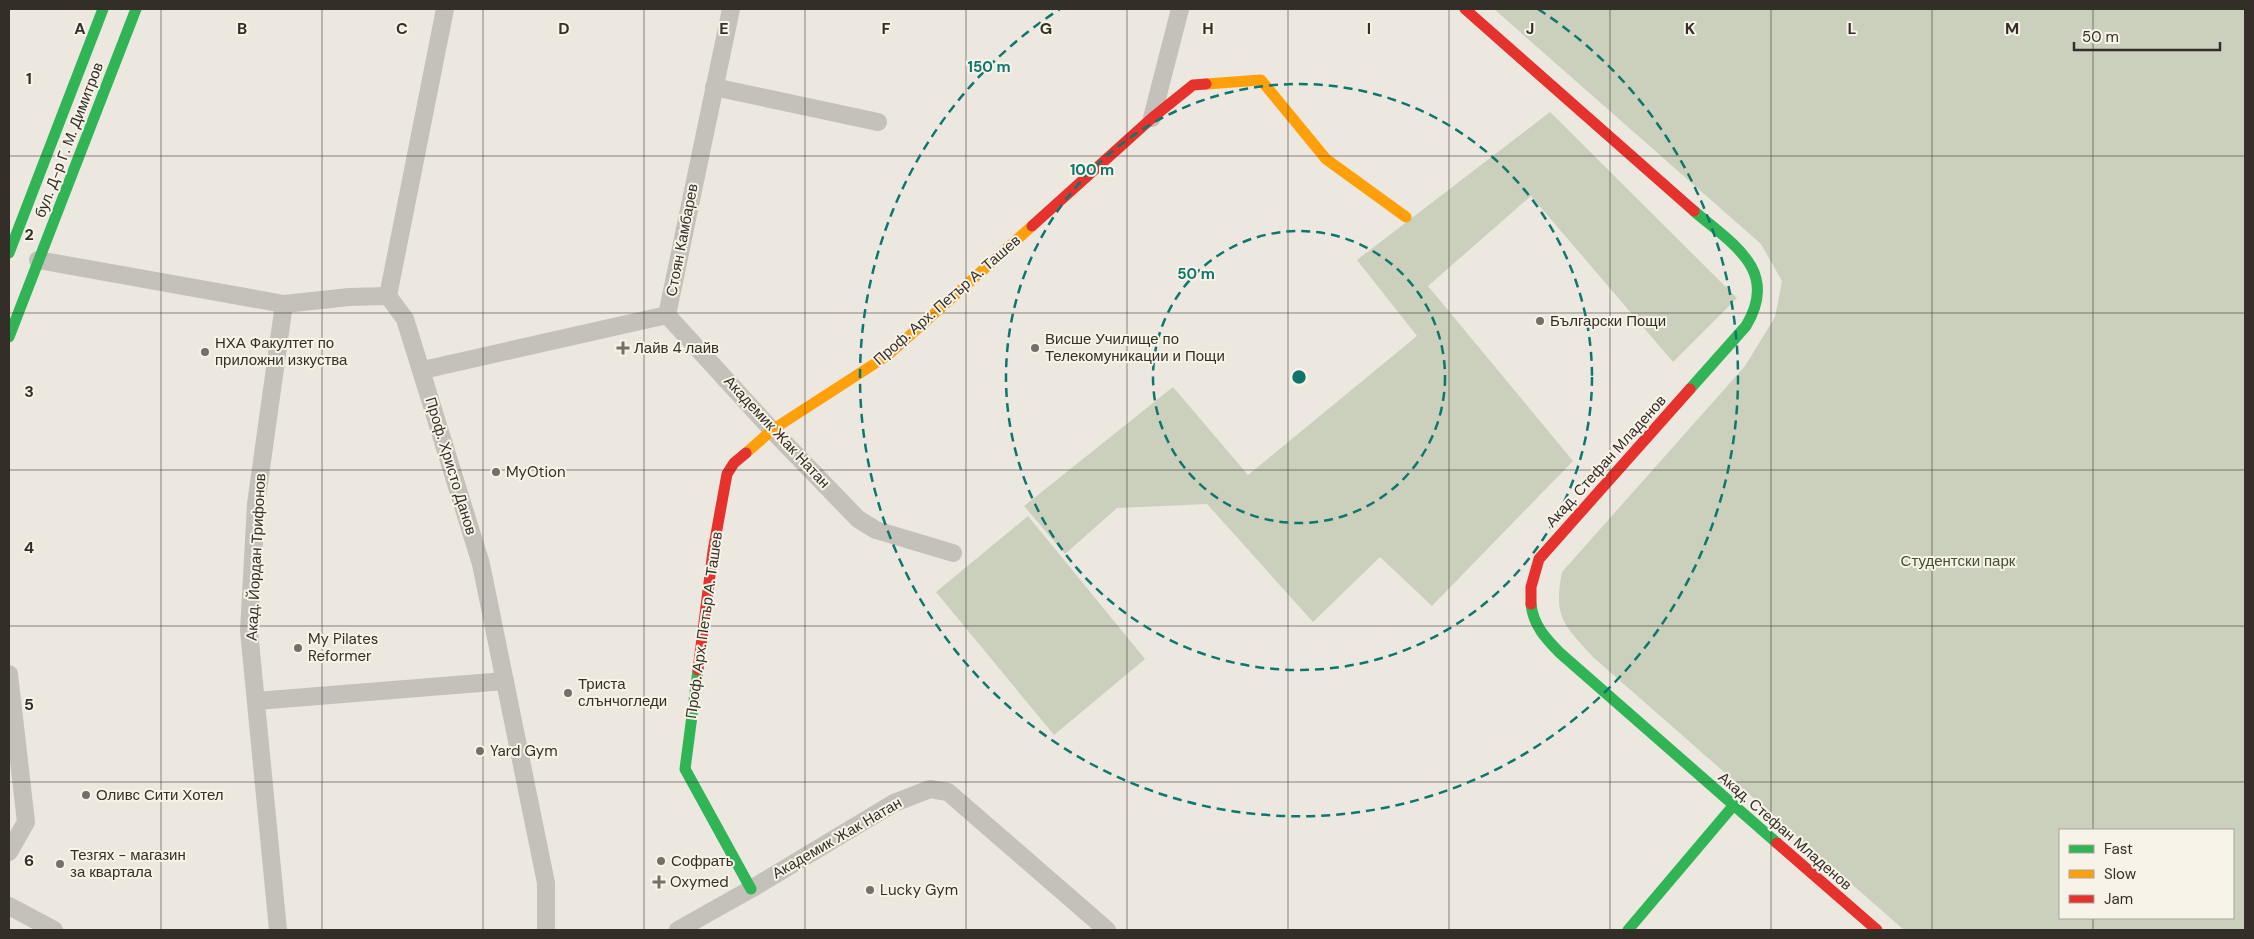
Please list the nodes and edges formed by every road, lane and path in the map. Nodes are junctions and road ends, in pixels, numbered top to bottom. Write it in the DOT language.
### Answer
graph roads {
  1 [pos="103,9"];
  2 [pos="136,9"];
  3 [pos="445,9"];
  4 [pos="731,9"];
  5 [pos="1180,9"];
  6 [pos="1465,9"];
  7 [pos="714,87"];
  8 [pos="1152,118"];
  9 [pos="878,122"];
  10 [pos="1406,217"];
  11 [pos="9,253"];
  12 [pos="38,260"];
  13 [pos="388,296"];
  14 [pos="284,304"];
  15 [pos="667,315"];
  16 [pos="9,337"];
  17 [pos="422,370"];
  18 [pos="772,430"];
  19 [pos="953,553"];
  20 [pos="9,674"];
  21 [pos="505,682"];
  22 [pos="256,701"];
  23 [pos="1733,806"];
  24 [pos="9,852"];
  25 [pos="751,889"];
  26 [pos="9,906"];
  27 [pos="54,930"];
  28 [pos="278,930"];
  29 [pos="546,930"];
  30 [pos="678,930"];
  31 [pos="1107,930"];
  32 [pos="1628,930"];
  33 [pos="1877,930"];
  1 -- 11 [label="street, бул. Д-р Г. М. Димитров"];
  2 -- 12 [label="street, бул. Д-р Г. М. Димитров"];
  3 -- 13 [label="street"];
  4 -- 7 [label="street, Стоян Камбарев"];
  5 -- 8 [label="street"];
  6 -- 23 [label="street, Акад. Стефан Младенов"];
  7 -- 9 [label="street"];
  7 -- 15 [label="street, Стоян Камбарев"];
  8 -- 10 [label="street, Проф. Арх. Петър А. Ташев"];
  8 -- 18 [label="street, Проф. Арх. Петър А. Ташев"];
  12 -- 14 [label="street"];
  12 -- 16 [label="street, бул. Д-р Г. М. Димитров"];
  13 -- 14 [label="street"];
  13 -- 17 [label="street, Проф. Христо Данов"];
  14 -- 22 [label="street, Акад. Йордан Трифонов"];
  15 -- 17 [label="street, Стоян Камбарев"];
  15 -- 18 [label="street, Академик Жак Натан"];
  17 -- 21 [label="street, Проф. Христо Данов"];
  18 -- 19 [label="street, Академик Жак Натан"];
  18 -- 25 [label="street, Проф. Арх. Петър А. Ташев"];
  20 -- 24 [label="street"];
  21 -- 22 [label="street"];
  21 -- 29 [label="street, Проф. Христо Данов"];
  22 -- 28 [label="street, Акад. Йордан Трифонов"];
  23 -- 32 [label="street"];
  23 -- 33 [label="street, Акад. Стефан Младенов"];
  25 -- 30 [label="street, Академик Жак Натан"];
  25 -- 31 [label="street, Академик Жак Натан"];
  26 -- 27 [label="street"];
}
